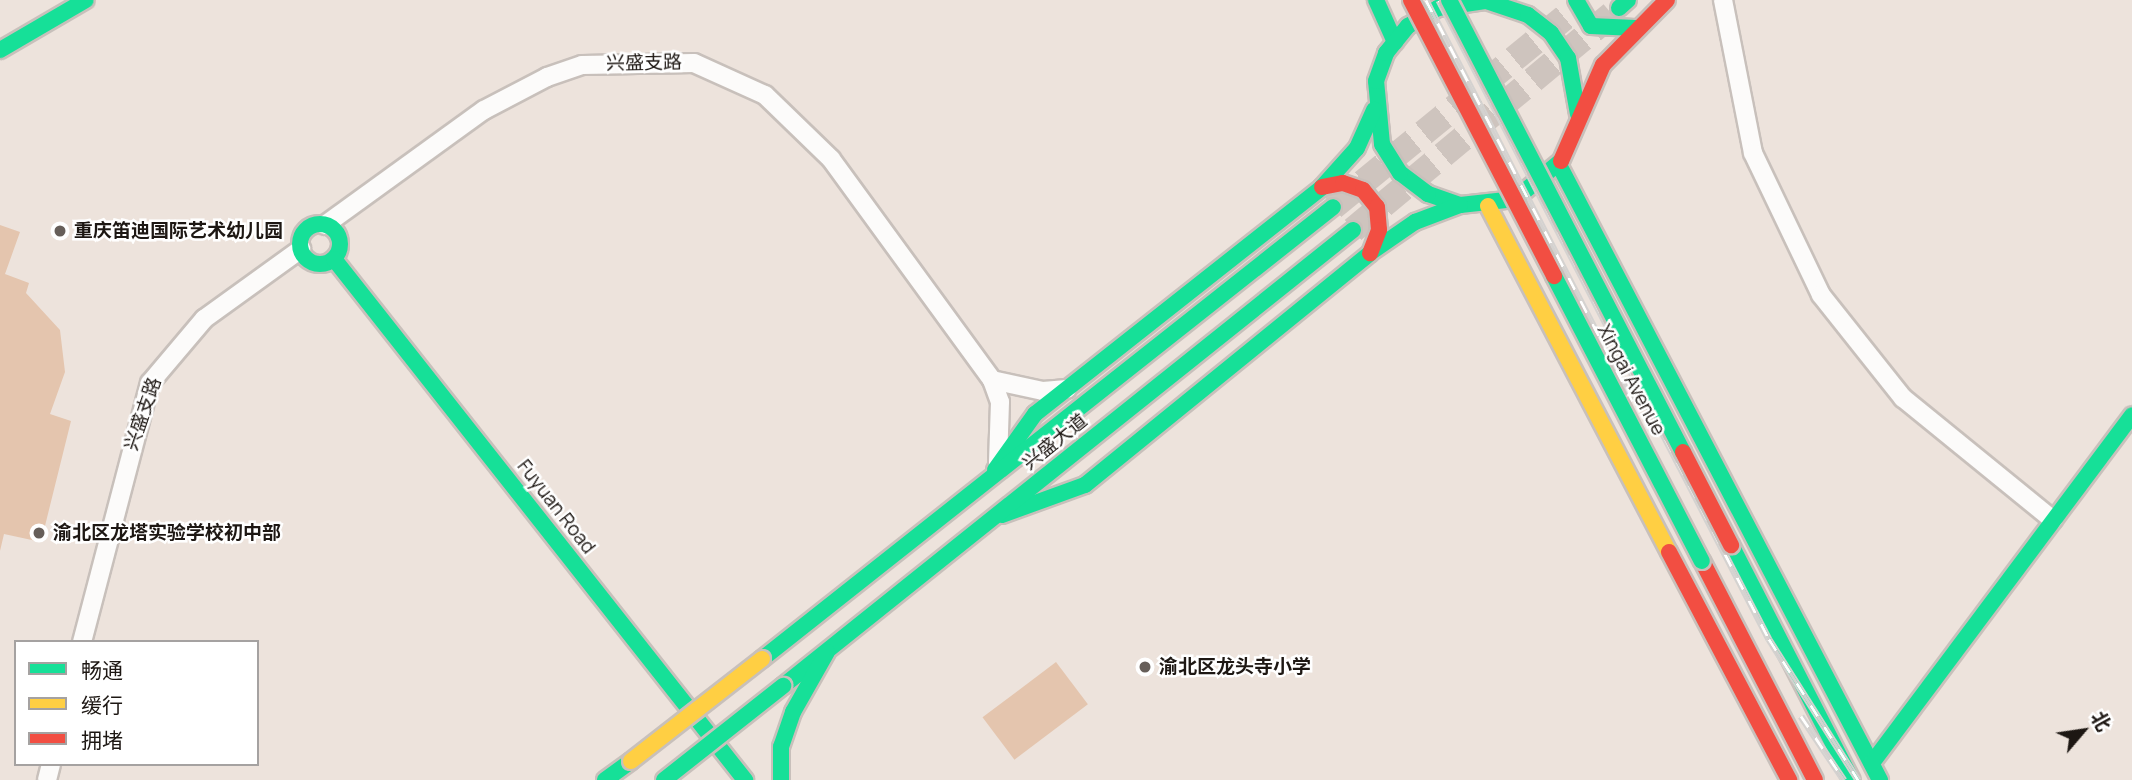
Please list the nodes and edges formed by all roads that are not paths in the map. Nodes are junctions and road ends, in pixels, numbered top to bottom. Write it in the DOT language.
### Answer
graph roads {
  1 [pos="86,0"];
  2 [pos="1376,0"];
  3 [pos="1411,0"];
  4 [pos="1449,0"];
  5 [pos="1472,0"];
  6 [pos="1576,0"];
  7 [pos="1667,0"];
  8 [pos="1723,0"];
  9 [pos="1504,2"];
  10 [pos="1635,28"];
  11 [pos="1395,42"];
  12 [pos="0,50"];
  13 [pos="1374,110"];
  14 [pos="1578,114"];
  15 [pos="1559,165"];
  16 [pos="1322,187"];
  17 [pos="1460,205"];
  18 [pos="1488,206"];
  19 [pos="1333,207"];
  20 [pos="325,225"];
  21 [pos="1353,230"];
  22 [pos="301,249"];
  23 [pos="1370,253"];
  24 [pos="334,259"];
  25 [pos="1609,260"];
  26 [pos="1538,301"];
  27 [pos="992,380"];
  28 [pos="1067,389"];
  29 [pos="2132,415"];
  30 [pos="998,465"];
  31 [pos="976,495"];
  32 [pos="992,519"];
  33 [pos="2053,520"];
  34 [pos="83,640"];
  35 [pos="829,649"];
  36 [pos="1872,763"];
  37 [pos="605,780"];
  38 [pos="664,780"];
  39 [pos="746,780"];
  40 [pos="781,780"];
  41 [pos="1789,780"];
  42 [pos="1815,780"];
  43 [pos="1852,780"];
  44 [pos="1880,780"];
  1 -- 12 [label="street"];
  2 -- 11 [label="street"];
  3 -- 42 [label="street, Xingai Avenue, bridge"];
  4 -- 43 [label="street, Xingai Avenue, bridge"];
  5 -- 9 [label="street"];
  5 -- 11 [label="street"];
  6 -- 10 [label="street"];
  7 -- 10 [label="street"];
  8 -- 33 [label="street"];
  9 -- 14 [label="street"];
  10 -- 14 [label="street"];
  11 -- 13 [label="street"];
  13 -- 16 [label="street"];
  13 -- 17 [label="street"];
  14 -- 15 [label="street"];
  15 -- 18 [label="street"];
  15 -- 25 [label="street, Xingai Avenue"];
  16 -- 23 [label="street"];
  16 -- 28 [label="street"];
  17 -- 18 [label="street"];
  17 -- 23 [label="street"];
  18 -- 26 [label="street"];
  19 -- 31 [label="street, 兴盛大道"];
  20 -- 22 [label="street"];
  20 -- 24 [label="street"];
  20 -- 27 [label="street, 兴盛支路"];
  21 -- 32 [label="street, 兴盛大道"];
  22 -- 24 [label="street"];
  22 -- 34 [label="street, 兴盛支路"];
  23 -- 32 [label="street"];
  24 -- 39 [label="street, Fuyuan Road"];
  25 -- 26 [label="street"];
  25 -- 36 [label="street, Xingai Avenue"];
  26 -- 41 [label="street"];
  27 -- 28 [label="street"];
  27 -- 30 [label="street"];
  28 -- 30 [label="street"];
  29 -- 33 [label="street"];
  30 -- 31 [label="street"];
  31 -- 37 [label="street, 兴盛大道, bridge"];
  32 -- 35 [label="street, 兴盛大道"];
  33 -- 36 [label="street"];
  35 -- 38 [label="street, 兴盛大道, bridge"];
  35 -- 40 [label="street"];
  36 -- 44 [label="street, Xingai Avenue"];
}
